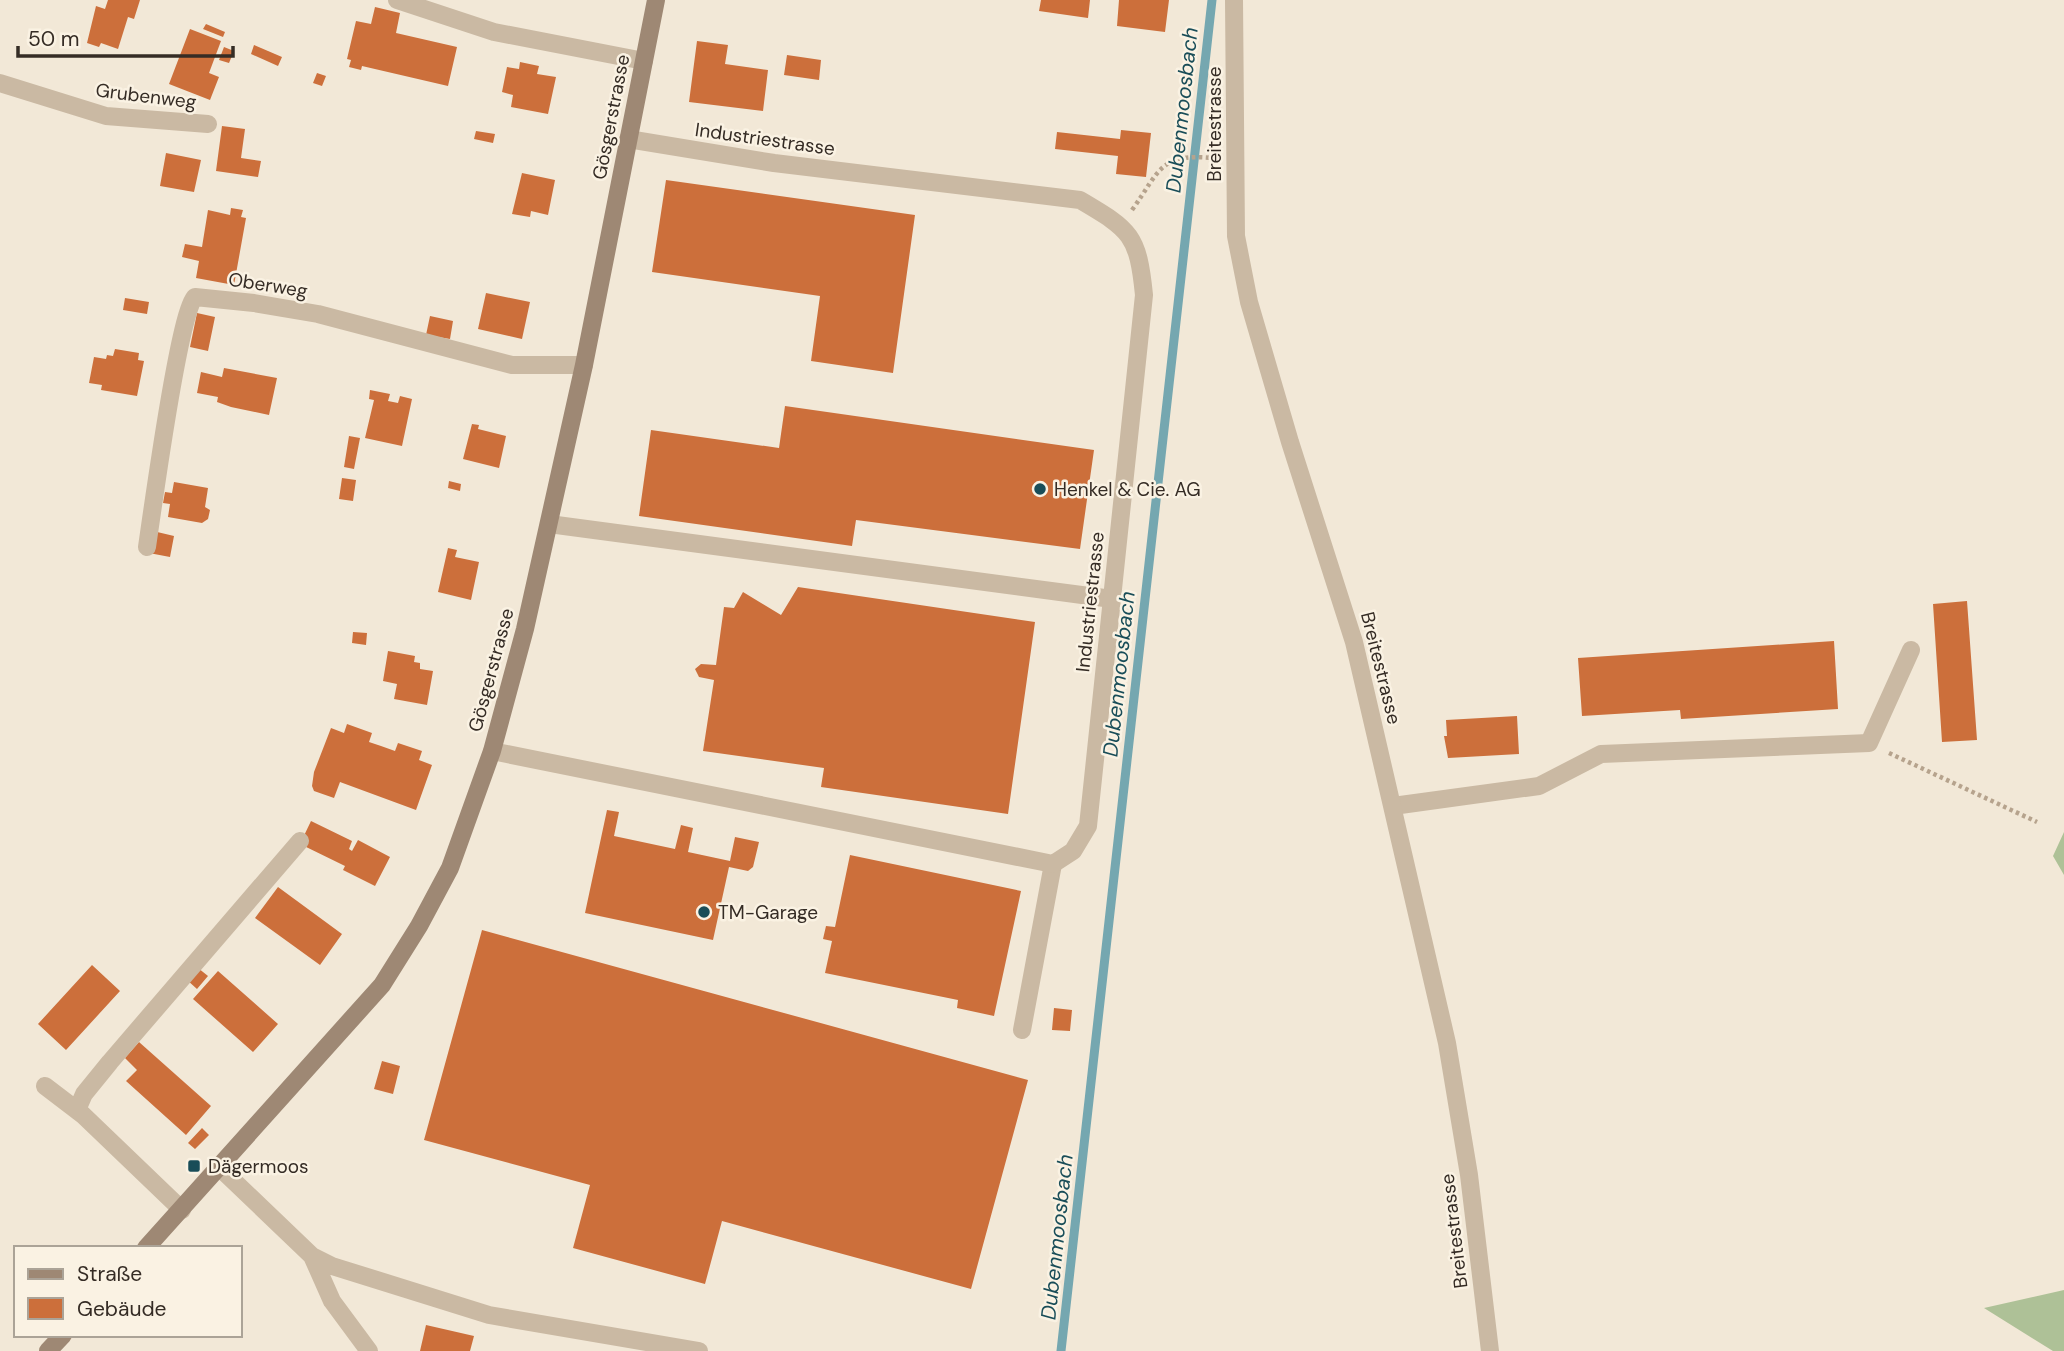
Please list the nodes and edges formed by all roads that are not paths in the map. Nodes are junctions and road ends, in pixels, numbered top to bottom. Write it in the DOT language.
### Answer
graph roads {
  1 [pos="397,0"];
  2 [pos="656,0"];
  3 [pos="1234,0"];
  4 [pos="644,61"];
  5 [pos="0,83"];
  6 [pos="208,124"];
  7 [pos="628,139"];
  8 [pos="584,365"];
  9 [pos="549,524"];
  10 [pos="147,547"];
  11 [pos="1112,599"];
  12 [pos="1911,650"];
  13 [pos="492,751"];
  14 [pos="1393,806"];
  15 [pos="300,841"];
  16 [pos="1053,864"];
  17 [pos="1022,1030"];
  18 [pos="46,1086"];
  19 [pos="77,1110"];
  20 [pos="219,1167"];
  21 [pos="182,1210"];
  22 [pos="148,1246"];
  23 [pos="312,1255"];
  24 [pos="61,1337"];
  25 [pos="48,1351"];
  26 [pos="369,1351"];
  27 [pos="699,1351"];
  28 [pos="1490,1351"];
  1 -- 4 [label="street"];
  2 -- 4 [label="main road, Gösgerstrasse"];
  3 -- 14 [label="street, Breitestrasse"];
  4 -- 7 [label="main road, Gösgerstrasse"];
  5 -- 6 [label="street, Grubenweg"];
  7 -- 8 [label="main road, Gösgerstrasse"];
  7 -- 11 [label="street, Industriestrasse"];
  8 -- 9 [label="main road, Gösgerstrasse"];
  8 -- 10 [label="street, Oberweg"];
  9 -- 11 [label="street"];
  9 -- 13 [label="main road, Gösgerstrasse"];
  11 -- 16 [label="street, Industriestrasse"];
  12 -- 14 [label="street"];
  13 -- 16 [label="street"];
  13 -- 20 [label="main road, Gösgerstrasse"];
  14 -- 28 [label="street, Breitestrasse"];
  15 -- 19 [label="street"];
  16 -- 17 [label="street"];
  18 -- 19 [label="street"];
  19 -- 21 [label="street"];
  20 -- 21 [label="main road, Gösgerstrasse"];
  20 -- 23 [label="street"];
  21 -- 22 [label="main road, Gösgerstrasse"];
  23 -- 26 [label="street"];
  23 -- 27 [label="street"];
  24 -- 25 [label="main road"];
}
